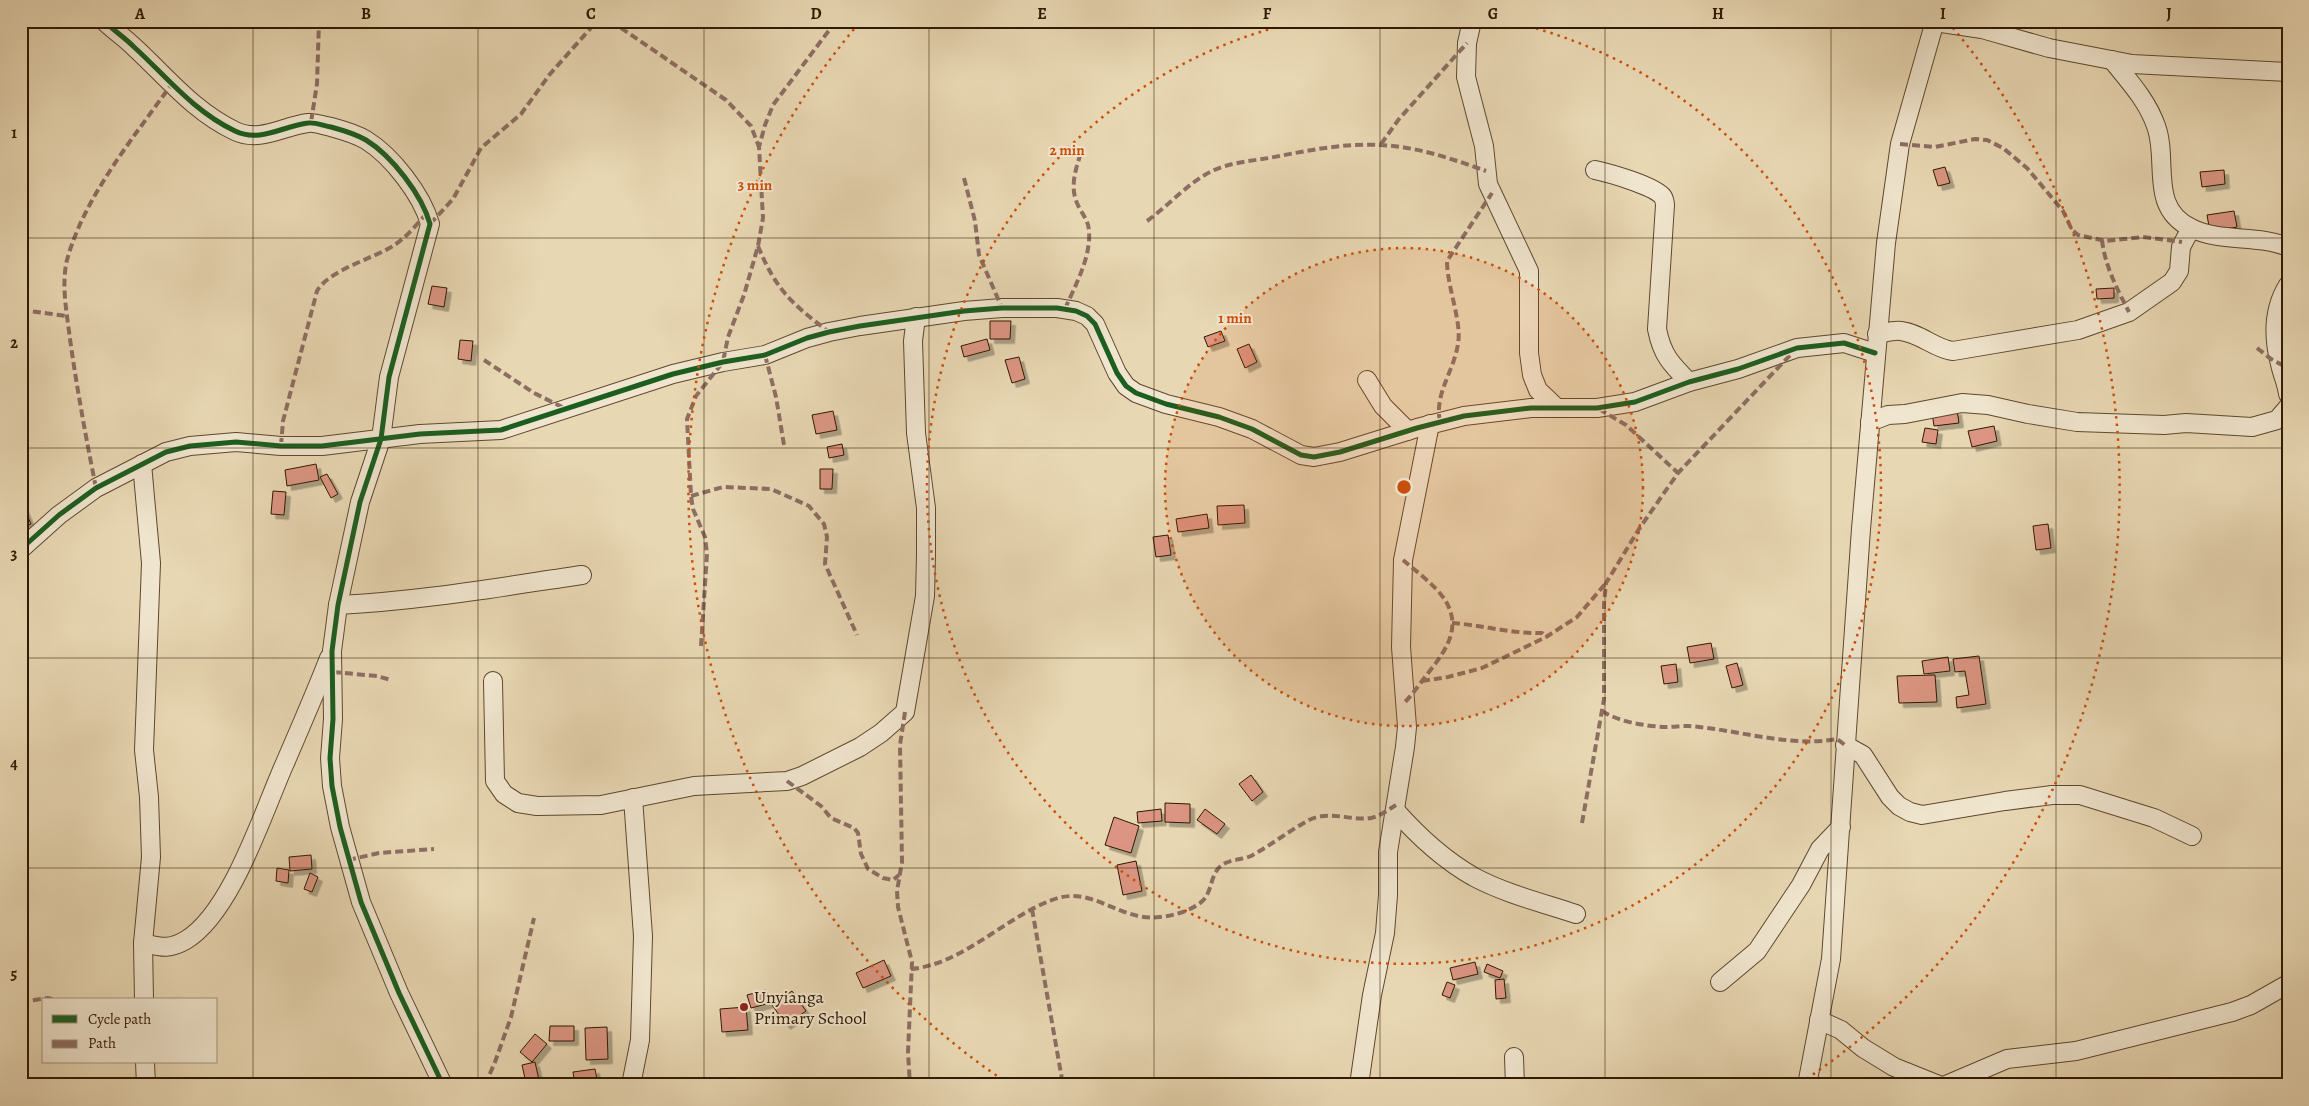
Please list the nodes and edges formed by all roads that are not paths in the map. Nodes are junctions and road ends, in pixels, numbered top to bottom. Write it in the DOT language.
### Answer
graph roads {
  1 [pos="104,21"];
  2 [pos="1472,21"];
  3 [pos="1935,22"];
  4 [pos="2112,60"];
  5 [pos="2288,72"];
  6 [pos="1595,170"];
  7 [pos="2191,228"];
  8 [pos="2288,247"];
  9 [pos="2288,285"];
  10 [pos="916,317"];
  11 [pos="1877,334"];
  12 [pos="1875,353"];
  13 [pos="1367,380"];
  14 [pos="1689,382"];
  15 [pos="2288,394"];
  16 [pos="1557,408"];
  17 [pos="2288,408"];
  18 [pos="1870,422"];
  19 [pos="1430,424"];
  20 [pos="1408,431"];
  21 [pos="381,439"];
  22 [pos="142,464"];
  23 [pos="21,550"];
  24 [pos="582,575"];
  25 [pos="338,605"];
  26 [pos="332,651"];
  27 [pos="493,681"];
  28 [pos="1845,745"];
  29 [pos="633,798"];
  30 [pos="1395,810"];
  31 [pos="1841,827"];
  32 [pos="2192,836"];
  33 [pos="1576,914"];
  34 [pos="143,943"];
  35 [pos="1720,982"];
  36 [pos="2288,984"];
  37 [pos="144,998"];
  38 [pos="1819,1020"];
  39 [pos="1514,1058"];
  40 [pos="146,1064"];
  41 [pos="146,1085"];
  42 [pos="443,1085"];
  43 [pos="631,1085"];
  44 [pos="1359,1085"];
  45 [pos="1515,1085"];
  46 [pos="1807,1085"];
  47 [pos="1939,1085"];
  48 [pos="1946,1085"];
  1 -- 21 [label="street"];
  2 -- 16 [label="street"];
  3 -- 4 [label="street"];
  3 -- 11 [label="street"];
  4 -- 5 [label="street"];
  4 -- 7 [label="street"];
  6 -- 14 [label="street"];
  7 -- 8 [label="street"];
  7 -- 11 [label="street"];
  9 -- 15 [label="street"];
  10 -- 20 [label="street"];
  10 -- 21 [label="street"];
  10 -- 29 [label="street"];
  11 -- 12 [label="street"];
  12 -- 14 [label="street"];
  12 -- 18 [label="street"];
  13 -- 20 [label="street"];
  14 -- 16 [label="street"];
  16 -- 19 [label="street"];
  17 -- 18 [label="street"];
  18 -- 28 [label="street"];
  19 -- 20 [label="street"];
  19 -- 30 [label="street"];
  21 -- 22 [label="street"];
  21 -- 25 [label="street"];
  22 -- 23 [label="street"];
  22 -- 34 [label="street"];
  24 -- 25 [label="street"];
  25 -- 26 [label="street"];
  26 -- 34 [label="street"];
  26 -- 42 [label="street"];
  27 -- 29 [label="street"];
  28 -- 31 [label="street"];
  28 -- 32 [label="street"];
  29 -- 43 [label="street"];
  30 -- 33 [label="street"];
  30 -- 44 [label="street"];
  31 -- 35 [label="street"];
  31 -- 38 [label="street"];
  34 -- 37 [label="street"];
  36 -- 48 [label="street"];
  38 -- 46 [label="street"];
  38 -- 47 [label="street"];
  39 -- 45 [label="street"];
  40 -- 41 [label="street"];
}
